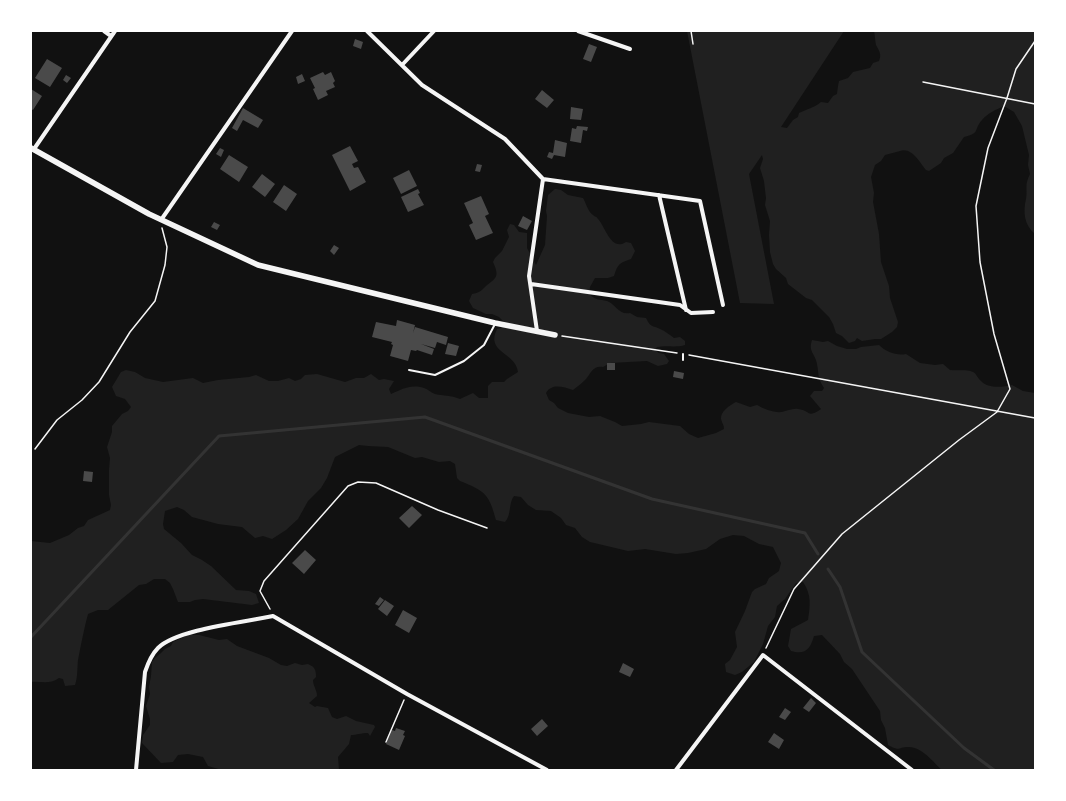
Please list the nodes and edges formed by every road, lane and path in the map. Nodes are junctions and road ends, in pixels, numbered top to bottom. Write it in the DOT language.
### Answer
graph roads {
  1 [pos="104,31"];
  2 [pos="115,31"];
  3 [pos="292,31"];
  4 [pos="367,31"];
  5 [pos="434,31"];
  6 [pos="578,31"];
  7 [pos="691,31"];
  8 [pos="111,36"];
  9 [pos="1035,41"];
  10 [pos="693,44"];
  11 [pos="630,49"];
  12 [pos="402,65"];
  13 [pos="923,82"];
  14 [pos="1007,98"];
  15 [pos="1035,104"];
  16 [pos="32,149"];
  17 [pos="542,179"];
  18 [pos="659,195"];
  19 [pos="161,220"];
  20 [pos="531,284"];
  21 [pos="723,305"];
  22 [pos="686,310"];
  23 [pos="713,312"];
  24 [pos="495,323"];
  25 [pos="537,331"];
  26 [pos="555,334"];
  27 [pos="683,354"];
  28 [pos="683,360"];
  29 [pos="409,370"];
  30 [pos="997,412"];
  31 [pos="1035,418"];
  32 [pos="35,449"];
  33 [pos="487,528"];
  34 [pos="274,616"];
  35 [pos="763,655"];
  36 [pos="407,694"];
  37 [pos="386,742"];
  38 [pos="136,770"];
  39 [pos="547,770"];
  40 [pos="676,770"];
  41 [pos="912,770"];
  1 -- 8 [label="street"];
  2 -- 8 [label="street"];
  3 -- 19 [label="street"];
  4 -- 12 [label="street"];
  5 -- 12 [label="street"];
  6 -- 11 [label="street"];
  7 -- 10 [label="path"];
  8 -- 16 [label="street"];
  9 -- 14 [label="path"];
  12 -- 17 [label="street"];
  13 -- 14 [label="path"];
  14 -- 15 [label="path"];
  14 -- 30 [label="path"];
  16 -- 19 [label="street"];
  17 -- 18 [label="street"];
  17 -- 20 [label="street"];
  18 -- 21 [label="street"];
  18 -- 22 [label="street"];
  19 -- 24 [label="street"];
  19 -- 32 [label="path"];
  20 -- 22 [label="street"];
  20 -- 25 [label="street"];
  22 -- 23 [label="street"];
  24 -- 25 [label="street"];
  24 -- 29 [label="lane"];
  25 -- 26 [label="street"];
  26 -- 27 [label="path"];
  27 -- 28 [label="lane"];
  27 -- 30 [label="path"];
  30 -- 31 [label="path"];
  30 -- 35 [label="path"];
  33 -- 34 [label="path"];
  34 -- 36 [label="street"];
  34 -- 38 [label="street"];
  35 -- 40 [label="street"];
  35 -- 41 [label="street"];
  36 -- 37 [label="path"];
  36 -- 39 [label="street"];
}
